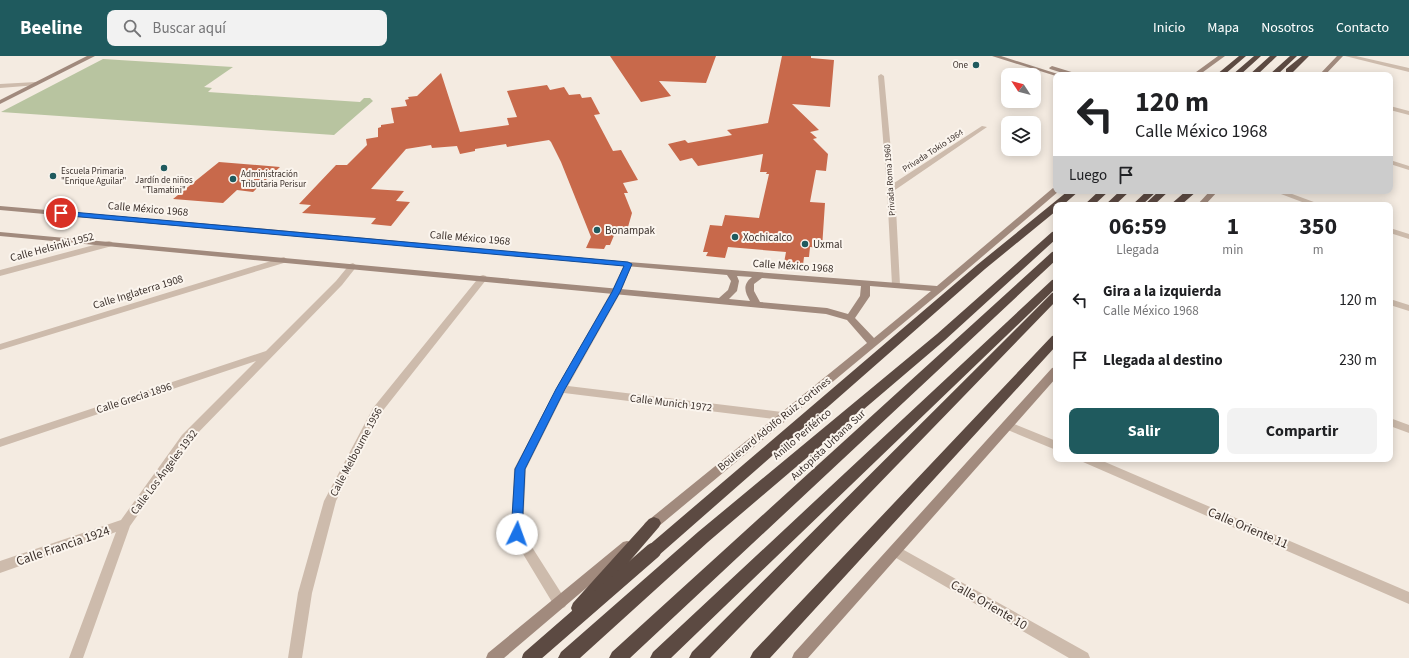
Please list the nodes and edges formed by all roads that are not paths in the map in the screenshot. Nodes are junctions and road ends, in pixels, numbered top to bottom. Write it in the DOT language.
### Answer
graph roads {
  1 [pos="92,56"];
  2 [pos="994,56"];
  3 [pos="1013,56"];
  4 [pos="1222,56"];
  5 [pos="1243,56"];
  6 [pos="1258,56"];
  7 [pos="1274,56"];
  8 [pos="1294,56"];
  9 [pos="1306,56"];
  10 [pos="1340,56"];
  11 [pos="1348,56"];
  12 [pos="1409,70"];
  13 [pos="1066,72"];
  14 [pos="1199,72"];
  15 [pos="1224,72"];
  16 [pos="1239,72"];
  17 [pos="1256,72"];
  18 [pos="1276,72"];
  19 [pos="1289,72"];
  20 [pos="1325,72"];
  21 [pos="1053,74"];
  22 [pos="881,76"];
  23 [pos="36,84"];
  24 [pos="0,86"];
  25 [pos="0,102"];
  26 [pos="1393,109"];
  27 [pos="1409,113"];
  28 [pos="984,127"];
  29 [pos="1393,163"];
  30 [pos="1409,168"];
  31 [pos="891,189"];
  32 [pos="1053,193"];
  33 [pos="1070,194"];
  34 [pos="1101,194"];
  35 [pos="1122,194"];
  36 [pos="1149,194"];
  37 [pos="1161,194"];
  38 [pos="1188,194"];
  39 [pos="1192,194"];
  40 [pos="1211,194"];
  41 [pos="1286,194"];
  42 [pos="1061,202"];
  43 [pos="1092,202"];
  44 [pos="1113,202"];
  45 [pos="1140,202"];
  46 [pos="1152,202"];
  47 [pos="1179,202"];
  48 [pos="1185,202"];
  49 [pos="1204,202"];
  50 [pos="1309,202"];
  51 [pos="0,208"];
  52 [pos="1053,208"];
  53 [pos="1393,231"];
  54 [pos="0,234"];
  55 [pos="1053,237"];
  56 [pos="1409,237"];
  57 [pos="109,244"];
  58 [pos="1053,257"];
  59 [pos="284,260"];
  60 [pos="628,264"];
  61 [pos="353,266"];
  62 [pos="730,272"];
  63 [pos="0,273"];
  64 [pos="760,275"];
  65 [pos="483,278"];
  66 [pos="865,283"];
  67 [pos="896,285"];
  68 [pos="1053,285"];
  69 [pos="939,289"];
  70 [pos="616,292"];
  71 [pos="1053,299"];
  72 [pos="722,301"];
  73 [pos="756,303"];
  74 [pos="1393,303"];
  75 [pos="1409,308"];
  76 [pos="850,318"];
  77 [pos="1053,342"];
  78 [pos="873,343"];
  79 [pos="0,347"];
  80 [pos="268,353"];
  81 [pos="1053,374"];
  82 [pos="561,389"];
  83 [pos="782,416"];
  84 [pos="1393,423"];
  85 [pos="1007,425"];
  86 [pos="1409,429"];
  87 [pos="0,443"];
  88 [pos="1053,445"];
  89 [pos="1094,462"];
  90 [pos="654,523"];
  91 [pos="125,524"];
  92 [pos="895,551"];
  93 [pos="0,567"];
  94 [pos="1409,598"];
  95 [pos="560,603"];
  96 [pos="76,658"];
  97 [pos="295,658"];
  98 [pos="493,658"];
  99 [pos="530,658"];
  100 [pos="534,658"];
  101 [pos="567,658"];
  102 [pos="618,658"];
  103 [pos="659,658"];
  104 [pos="698,658"];
  105 [pos="759,658"];
  106 [pos="799,658"];
  107 [pos="1083,658"];
  1 -- 23 [label="street"];
  2 -- 21 [label="street"];
  3 -- 13 [label="street"];
  4 -- 14 [label="street"];
  5 -- 15 [label="highway"];
  6 -- 16 [label="highway"];
  7 -- 17 [label="highway"];
  8 -- 18 [label="highway"];
  9 -- 19 [label="highway"];
  10 -- 20 [label="street"];
  11 -- 12 [label="street"];
  22 -- 31 [label="street, Privada Roma 1960"];
  23 -- 24 [label="street"];
  23 -- 25 [label="street"];
  26 -- 27 [label="street"];
  28 -- 31 [label="street, Privada Tokio 1964"];
  29 -- 30 [label="street"];
  31 -- 67 [label="street, Privada Roma 1960"];
  32 -- 69 [label="street, Boulevard Adolfo Ruiz Cortines"];
  33 -- 42 [label="highway"];
  34 -- 43 [label="highway"];
  35 -- 44 [label="highway"];
  36 -- 45 [label="highway"];
  37 -- 46 [label="highway"];
  38 -- 47 [label="highway"];
  39 -- 48 [label="highway"];
  40 -- 49 [label="street"];
  41 -- 50 [label="street"];
  51 -- 60 [label="street, Calle México 1968"];
  52 -- 99 [label="highway, bridge"];
  53 -- 56 [label="street"];
  54 -- 57 [label="street"];
  55 -- 101 [label="highway, Anillo Periférico"];
  57 -- 59 [label="street"];
  57 -- 63 [label="street, Calle Helsinki 1952"];
  58 -- 102 [label="highway, Autopista Urbana Sur"];
  59 -- 61 [label="street"];
  59 -- 79 [label="street, Calle Inglaterra 1908"];
  60 -- 62 [label="street, Calle México 1968"];
  60 -- 70 [label="street"];
  61 -- 65 [label="street"];
  61 -- 80 [label="street, Calle Los Ángeles 1932"];
  62 -- 64 [label="street, Calle México 1968"];
  62 -- 72 [label="street"];
  64 -- 66 [label="street, Calle México 1968"];
  64 -- 73 [label="street"];
  65 -- 70 [label="street"];
  65 -- 97 [label="street, Calle Melbourne 1956"];
  66 -- 67 [label="street, Calle México 1968"];
  66 -- 76 [label="street"];
  67 -- 69 [label="street, Calle México 1968"];
  68 -- 103 [label="highway"];
  69 -- 78 [label="street, Boulevard Adolfo Ruiz Cortines"];
  70 -- 72 [label="street"];
  70 -- 82 [label="street"];
  71 -- 104 [label="highway"];
  72 -- 73 [label="street"];
  73 -- 76 [label="street"];
  74 -- 75 [label="street"];
  76 -- 78 [label="street"];
  77 -- 105 [label="highway"];
  78 -- 83 [label="street, Boulevard Adolfo Ruiz Cortines"];
  80 -- 87 [label="street, Calle Grecia 1896"];
  80 -- 91 [label="street, Calle Los Ángeles 1932"];
  81 -- 85 [label="street"];
  82 -- 83 [label="street, Calle Munich 1972"];
  82 -- 95 [label="street"];
  83 -- 90 [label="street, Boulevard Adolfo Ruiz Cortines"];
  84 -- 86 [label="street"];
  85 -- 88 [label="street"];
  85 -- 92 [label="street"];
  89 -- 94 [label="street, Calle Oriente 11"];
  90 -- 95 [label="street, Boulevard Adolfo Ruiz Cortines"];
  90 -- 100 [label="highway"];
  91 -- 93 [label="street, Calle Francia 1924"];
  91 -- 96 [label="street, Calle Los Ángeles 1932"];
  92 -- 106 [label="street"];
  92 -- 107 [label="street, Calle Oriente 10"];
  95 -- 98 [label="street, Boulevard Adolfo Ruiz Cortines"];
}
